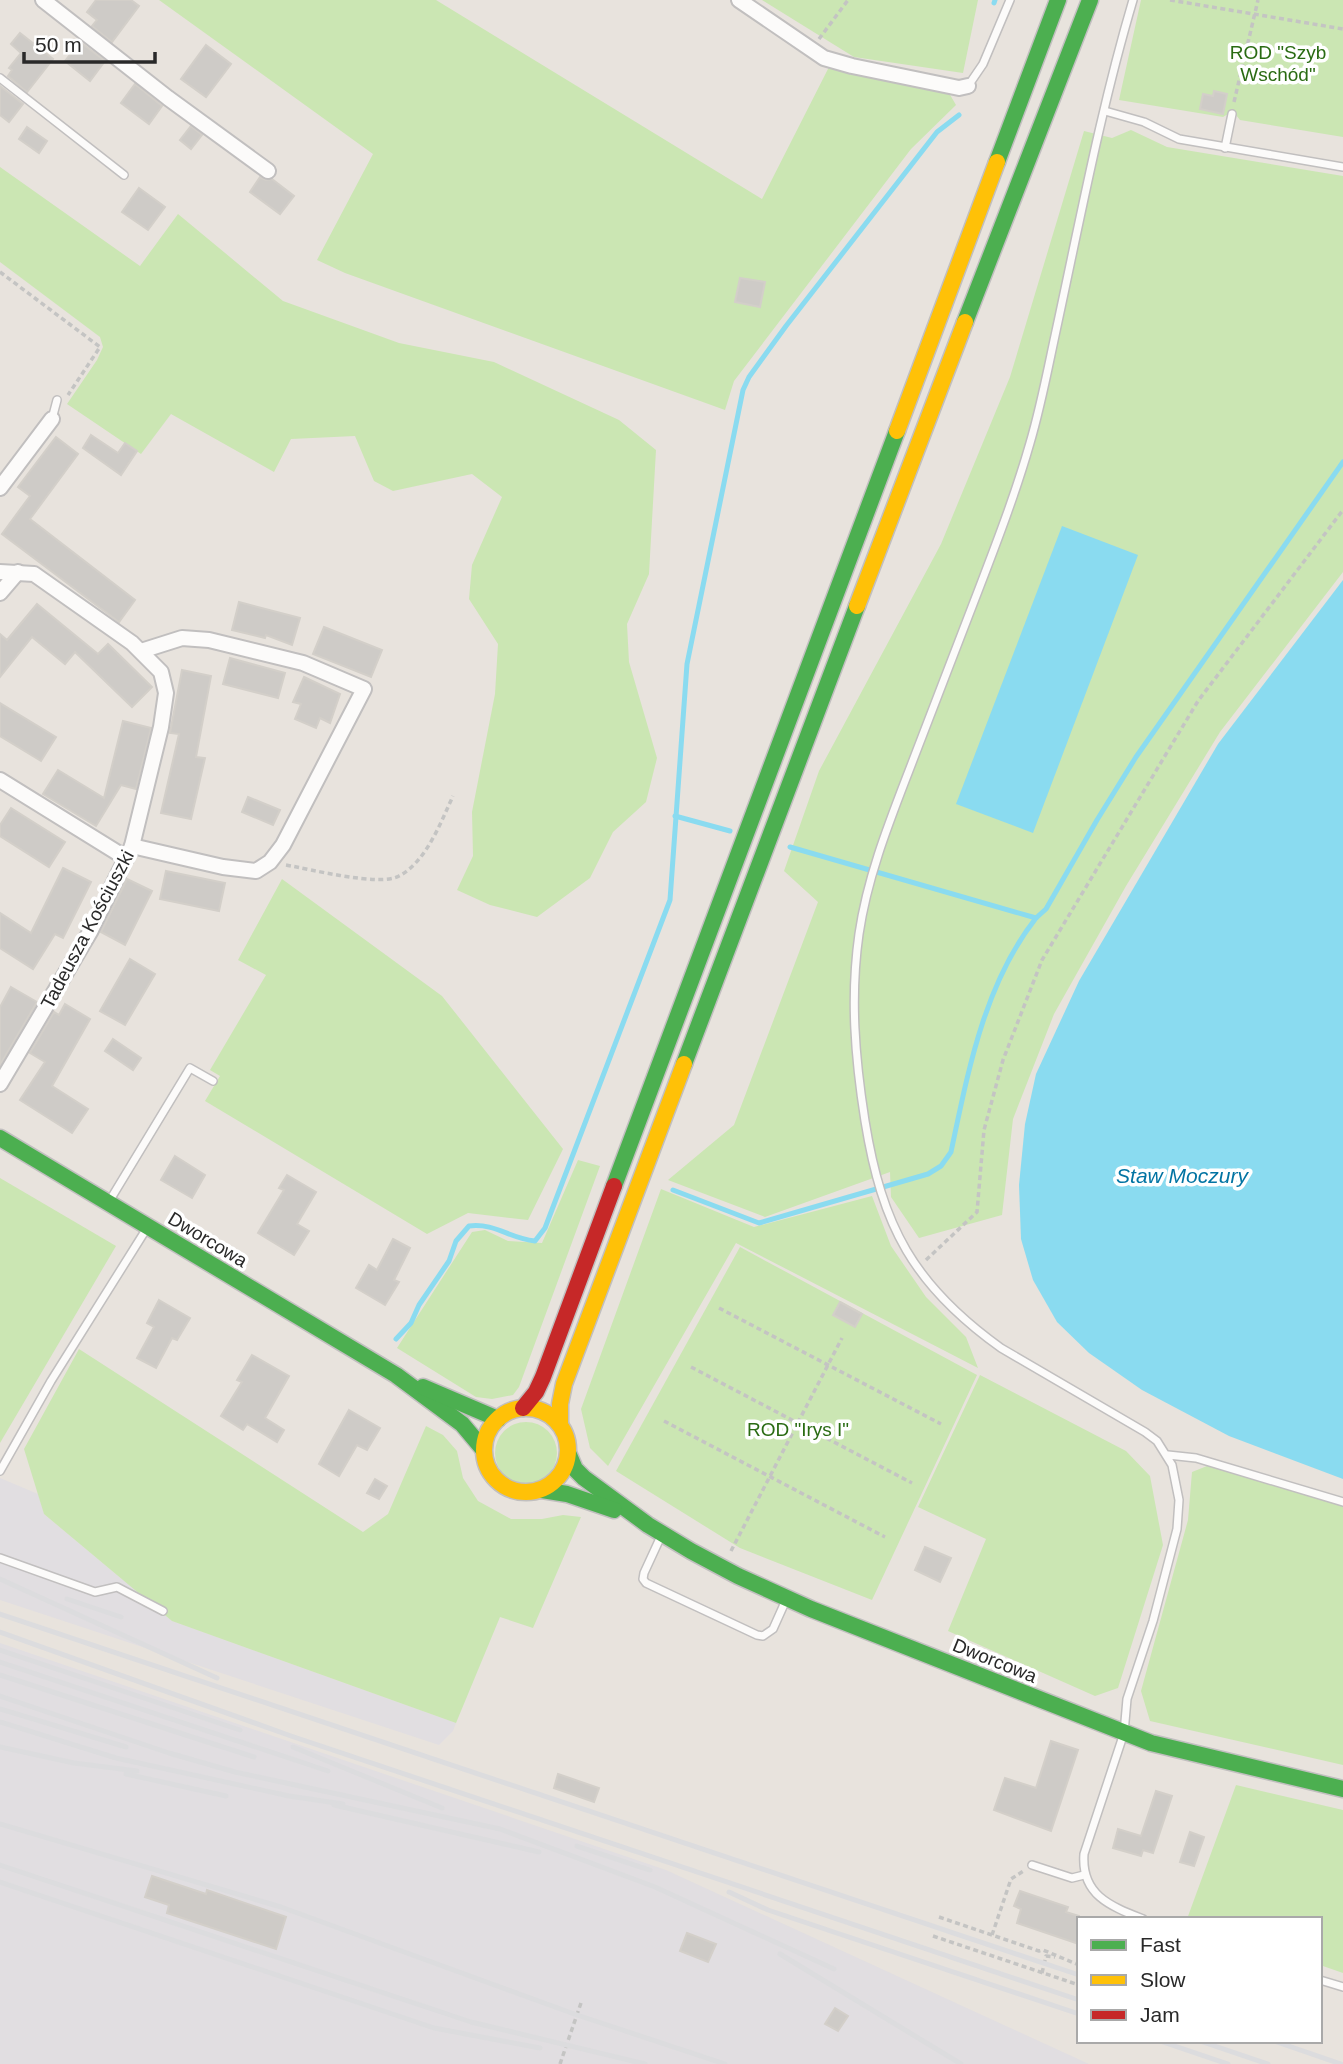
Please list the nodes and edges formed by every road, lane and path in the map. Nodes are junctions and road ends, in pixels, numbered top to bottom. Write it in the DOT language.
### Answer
graph roads {
  1 [pos="43,0"];
  2 [pos="739,0"];
  3 [pos="848,0"];
  4 [pos="1010,0"];
  5 [pos="1058,0"];
  6 [pos="1090,0"];
  7 [pos="1133,0"];
  8 [pos="1170,0"];
  9 [pos="1258,0"];
  10 [pos="1253,15"];
  11 [pos="1343,29"];
  12 [pos="812,50"];
  13 [pos="0,78"];
  14 [pos="968,86"];
  15 [pos="1105,111"];
  16 [pos="1231,114"];
  17 [pos="1225,148"];
  18 [pos="1343,167"];
  19 [pos="268,171"];
  20 [pos="124,174"];
  21 [pos="0,272"];
  22 [pos="57,400"];
  23 [pos="52,419"];
  24 [pos="0,488"];
  25 [pos="1343,510"];
  26 [pos="0,572"];
  27 [pos="18,572"];
  28 [pos="0,593"];
  29 [pos="141,651"];
  30 [pos="0,780"];
  31 [pos="453,796"];
  32 [pos="129,852"];
  33 [pos="270,862"];
  34 [pos="213,1081"];
  35 [pos="0,1084"];
  36 [pos="0,1138"];
  37 [pos="108,1204"];
  38 [pos="147,1228"];
  39 [pos="917,1269"];
  40 [pos="719,1308"];
  41 [pos="842,1338"];
  42 [pos="828,1365"];
  43 [pos="691,1367"];
  44 [pos="396,1375"];
  45 [pos="523,1408"];
  46 [pos="498,1419"];
  47 [pos="664,1421"];
  48 [pos="798,1423"];
  49 [pos="560,1424"];
  50 [pos="941,1424"];
  51 [pos="483,1449"];
  52 [pos="569,1455"];
  53 [pos="1168,1455"];
  54 [pos="0,1471"];
  55 [pos="770,1477"];
  56 [pos="912,1483"];
  57 [pos="542,1490"];
  58 [pos="1343,1502"];
  59 [pos="655,1530"];
  60 [pos="885,1537"];
  61 [pos="0,1558"];
  62 [pos="721,1568"];
  63 [pos="787,1598"];
  64 [pos="163,1611"];
  65 [pos="1124,1734"];
  66 [pos="1343,1789"];
  67 [pos="1032,1866"];
  68 [pos="1084,1875"];
  69 [pos="939,1917"];
  70 [pos="1138,1917"];
  71 [pos="992,1935"];
  72 [pos="933,1936"];
  73 [pos="1055,1957"];
  74 [pos="1077,1964"];
  75 [pos="1042,1973"];
  76 [pos="1322,1981"];
  77 [pos="1077,1984"];
  78 [pos="1343,1987"];
  79 [pos="581,2003"];
  80 [pos="560,2064"];
  1 -- 19 [label="street"];
  2 -- 12 [label="street"];
  3 -- 12 [label="path"];
  4 -- 14 [label="lane"];
  5 -- 45 [label="main road"];
  6 -- 49 [label="main road"];
  7 -- 15 [label="lane"];
  8 -- 10 [label="path"];
  9 -- 10 [label="path"];
  10 -- 11 [label="path"];
  10 -- 16 [label="path"];
  12 -- 14 [label="street"];
  13 -- 20 [label="lane"];
  15 -- 17 [label="lane"];
  15 -- 39 [label="lane"];
  16 -- 17 [label="lane"];
  17 -- 18 [label="lane"];
  21 -- 23 [label="path"];
  22 -- 23 [label="lane"];
  23 -- 24 [label="street"];
  25 -- 39 [label="path"];
  26 -- 27 [label="street"];
  27 -- 28 [label="street"];
  27 -- 29 [label="street, Tadeusza Kościuszki"];
  29 -- 32 [label="street, Tadeusza Kościuszki"];
  29 -- 33 [label="street"];
  30 -- 32 [label="street"];
  31 -- 33 [label="path"];
  32 -- 33 [label="street"];
  32 -- 35 [label="street, Tadeusza Kościuszki"];
  34 -- 37 [label="lane"];
  36 -- 37 [label="main road, Dworcowa"];
  37 -- 38 [label="main road, Dworcowa"];
  38 -- 44 [label="main road, Dworcowa"];
  38 -- 54 [label="lane"];
  39 -- 53 [label="lane"];
  40 -- 42 [label="path"];
  41 -- 42 [label="path"];
  42 -- 48 [label="path"];
  42 -- 50 [label="path"];
  43 -- 48 [label="path"];
  44 -- 46 [label="main road, Dworcowa"];
  44 -- 51 [label="main road, Dworcowa"];
  45 -- 46 [label="main road"];
  45 -- 49 [label="main road"];
  46 -- 51 [label="main road"];
  47 -- 55 [label="path"];
  48 -- 55 [label="path"];
  48 -- 56 [label="path"];
  49 -- 52 [label="main road"];
  51 -- 57 [label="main road"];
  52 -- 57 [label="main road"];
  52 -- 59 [label="main road, Dworcowa"];
  53 -- 58 [label="lane"];
  53 -- 65 [label="lane"];
  55 -- 60 [label="path"];
  55 -- 62 [label="path"];
  57 -- 59 [label="main road, Dworcowa"];
  59 -- 62 [label="main road, Dworcowa"];
  59 -- 63 [label="lane"];
  61 -- 64 [label="lane"];
  62 -- 63 [label="main road, Dworcowa"];
  63 -- 65 [label="main road, Dworcowa"];
  65 -- 66 [label="main road, Dworcowa"];
  65 -- 68 [label="lane"];
  67 -- 68 [label="lane"];
  67 -- 71 [label="path"];
  68 -- 70 [label="lane"];
  69 -- 71 [label="path"];
  71 -- 73 [label="path"];
  72 -- 75 [label="path"];
  73 -- 74 [label="path"];
  73 -- 75 [label="path"];
  75 -- 77 [label="path"];
  76 -- 78 [label="lane"];
  79 -- 80 [label="path"];
}
